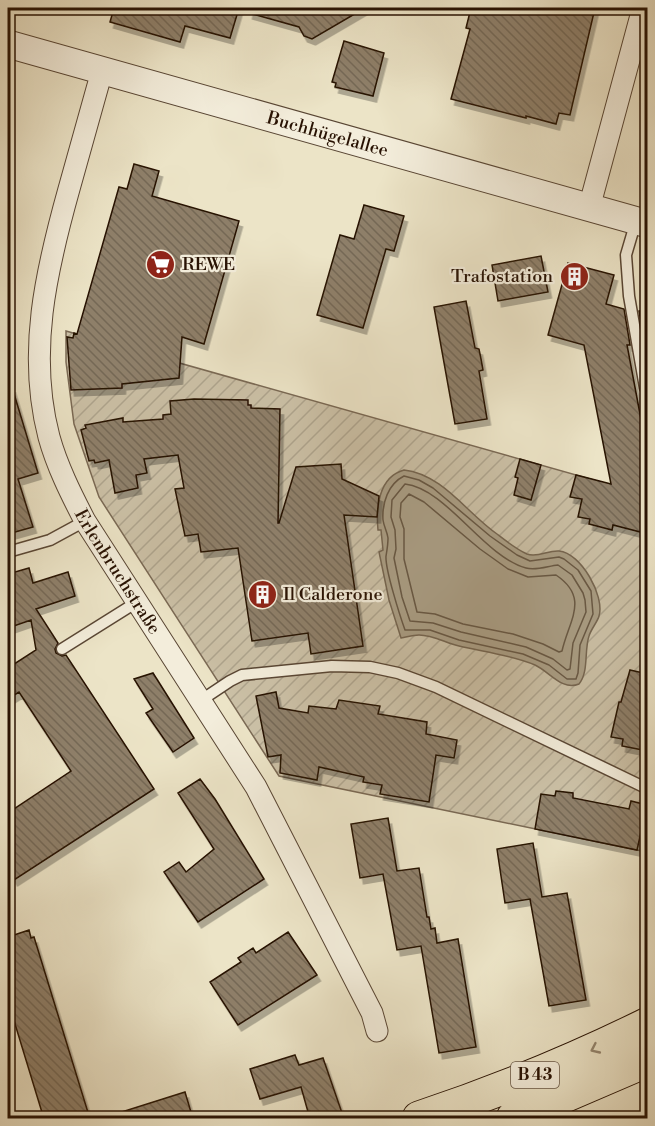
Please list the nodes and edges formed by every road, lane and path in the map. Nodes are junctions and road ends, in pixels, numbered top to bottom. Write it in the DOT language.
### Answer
graph roads {
  1 [pos="643,8"];
  2 [pos="8,44"];
  3 [pos="102,70"];
  4 [pos="589,207"];
  5 [pos="642,223"];
  6 [pos="648,387"];
  7 [pos="85,521"];
  8 [pos="8,552"];
  9 [pos="137,602"];
  10 [pos="62,649"];
  11 [pos="200,701"];
  12 [pos="648,789"];
  13 [pos="648,1024"];
  14 [pos="377,1031"];
  15 [pos="648,1060"];
  16 [pos="419,1119"];
  17 [pos="513,1119"];
  1 -- 4 [label="street"];
  2 -- 3 [label="street, Buchhügelallee"];
  3 -- 4 [label="street, Buchhügelallee"];
  3 -- 7 [label="street, Erlenbruchstraße"];
  4 -- 5 [label="street, Buchhügelallee"];
  5 -- 6 [label="lane"];
  7 -- 8 [label="lane"];
  7 -- 9 [label="street, Erlenbruchstraße"];
  9 -- 10 [label="lane"];
  9 -- 11 [label="street, Erlenbruchstraße"];
  11 -- 12 [label="lane"];
  11 -- 14 [label="street, Erlenbruchstraße"];
  13 -- 16 [label="main road, B 43, one-way"];
  15 -- 17 [label="main road, B 43"];
}
